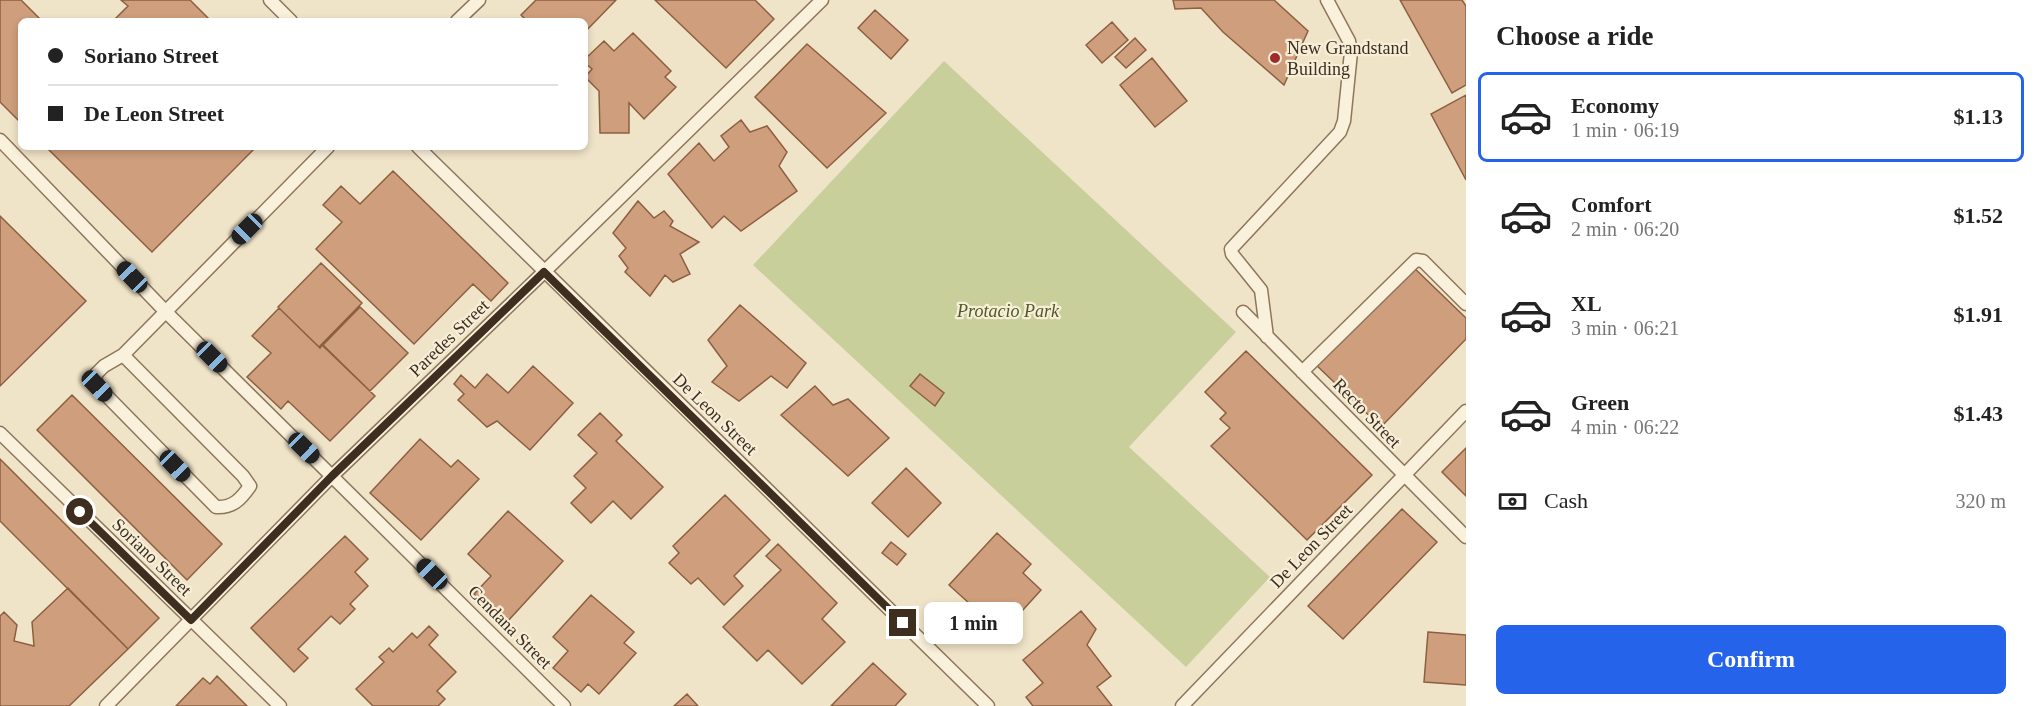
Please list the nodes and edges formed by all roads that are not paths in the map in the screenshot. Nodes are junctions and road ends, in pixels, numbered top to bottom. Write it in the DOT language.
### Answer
graph roads {
  1 [pos="270,0"];
  2 [pos="479,0"];
  3 [pos="822,0"];
  4 [pos="1327,0"];
  5 [pos="288,18"];
  6 [pos="460,18"];
  7 [pos="0,140"];
  8 [pos="325,150"];
  9 [pos="421,150"];
  10 [pos="544,272"];
  11 [pos="1466,304"];
  12 [pos="165,311"];
  13 [pos="1243,312"];
  14 [pos="1267,337"];
  15 [pos="123,355"];
  16 [pos="1302,372"];
  17 [pos="1466,411"];
  18 [pos="0,433"];
  19 [pos="332,476"];
  20 [pos="1403,476"];
  21 [pos="1466,537"];
  22 [pos="191,620"];
  23 [pos="106,706"];
  24 [pos="280,706"];
  25 [pos="564,706"];
  26 [pos="988,706"];
  27 [pos="1182,706"];
  1 -- 5 [label="lane"];
  2 -- 6 [label="lane"];
  3 -- 10 [label="lane, Paredes Street"];
  4 -- 14 [label="lane"];
  7 -- 12 [label="lane, Cendana Street"];
  8 -- 12 [label="lane"];
  9 -- 10 [label="lane, De Leon Street"];
  10 -- 19 [label="lane, Paredes Street"];
  10 -- 26 [label="lane, De Leon Street"];
  11 -- 16 [label="lane"];
  12 -- 15 [label="lane"];
  12 -- 19 [label="lane, Cendana Street"];
  13 -- 14 [label="lane, Recto Street"];
  14 -- 16 [label="lane, Recto Street"];
  15 -- 15 [label="lane"];
  16 -- 20 [label="lane, Recto Street"];
  17 -- 20 [label="lane, De Leon Street"];
  18 -- 22 [label="lane, Soriano Street"];
  19 -- 22 [label="lane, Paredes Street"];
  19 -- 25 [label="lane, Cendana Street"];
  20 -- 21 [label="lane, Recto Street"];
  20 -- 27 [label="lane, De Leon Street"];
  22 -- 23 [label="lane, Paredes Street"];
  22 -- 24 [label="lane, Soriano Street"];
}
